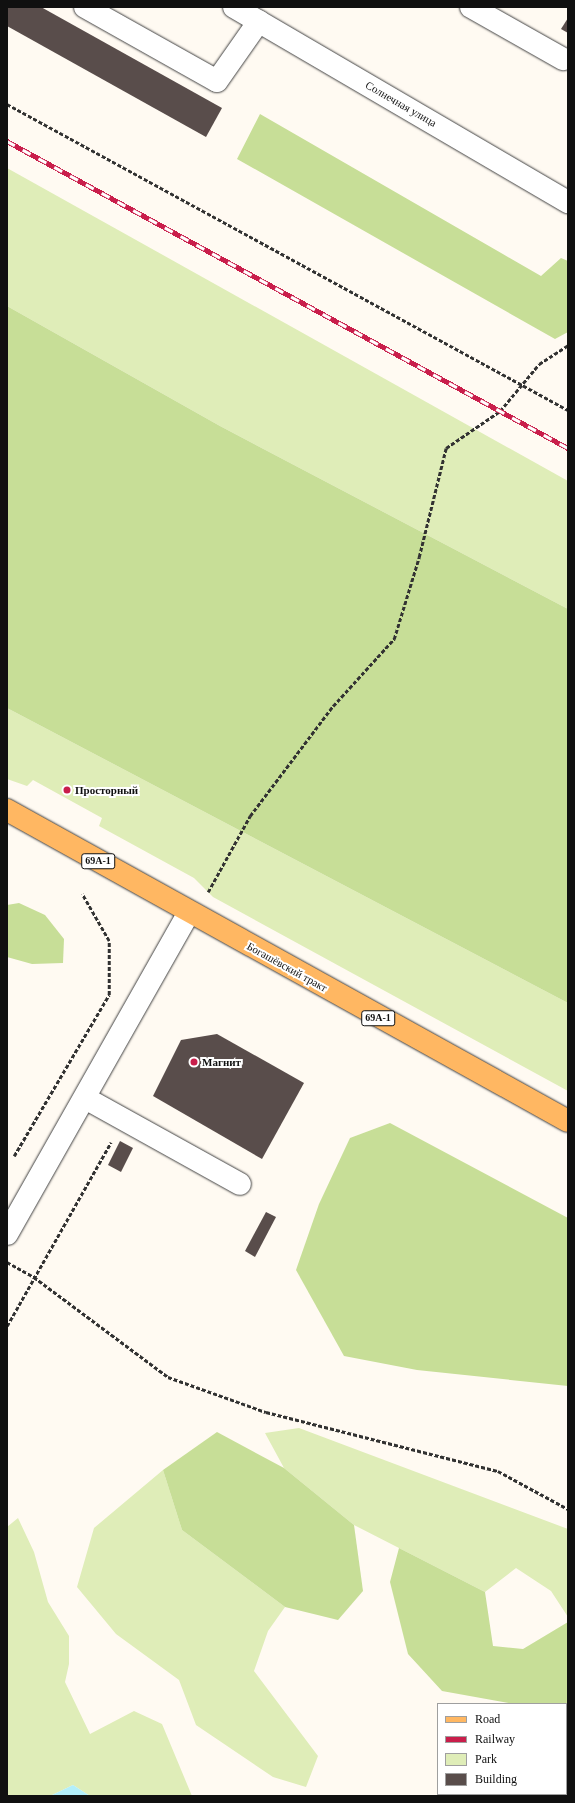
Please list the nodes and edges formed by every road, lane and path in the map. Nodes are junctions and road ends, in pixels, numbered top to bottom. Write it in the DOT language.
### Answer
graph roads {
  1 [pos="85,7"];
  2 [pos="234,7"];
  3 [pos="471,7"];
  4 [pos="259,21"];
  5 [pos="563,59"];
  6 [pos="7,104"];
  7 [pos="568,202"];
  8 [pos="568,345"];
  9 [pos="522,384"];
  10 [pos="568,410"];
  11 [pos="7,810"];
  12 [pos="201,889"];
  13 [pos="82,894"];
  14 [pos="188,914"];
  15 [pos="85,1098"];
  16 [pos="124,1118"];
  17 [pos="568,1121"];
  18 [pos="14,1156"];
  19 [pos="240,1184"];
  20 [pos="7,1234"];
  21 [pos="7,1262"];
  22 [pos="34,1277"];
  23 [pos="7,1326"];
  24 [pos="568,1509"];
  1 -- 4 [label="street"];
  2 -- 4 [label="street, Солнечная улица"];
  3 -- 5 [label="street"];
  4 -- 7 [label="street, Солнечная улица"];
  6 -- 9 [label="path"];
  8 -- 9 [label="path"];
  9 -- 10 [label="path"];
  9 -- 12 [label="path"];
  11 -- 14 [label="main road, Богашёвский тракт / 69А-1"];
  13 -- 18 [label="path"];
  14 -- 15 [label="street"];
  14 -- 17 [label="main road, Богашёвский тракт / 69А-1"];
  15 -- 16 [label="street"];
  15 -- 20 [label="street"];
  16 -- 19 [label="street"];
  16 -- 22 [label="path"];
  21 -- 22 [label="path"];
  22 -- 23 [label="path"];
  22 -- 24 [label="path"];
}
